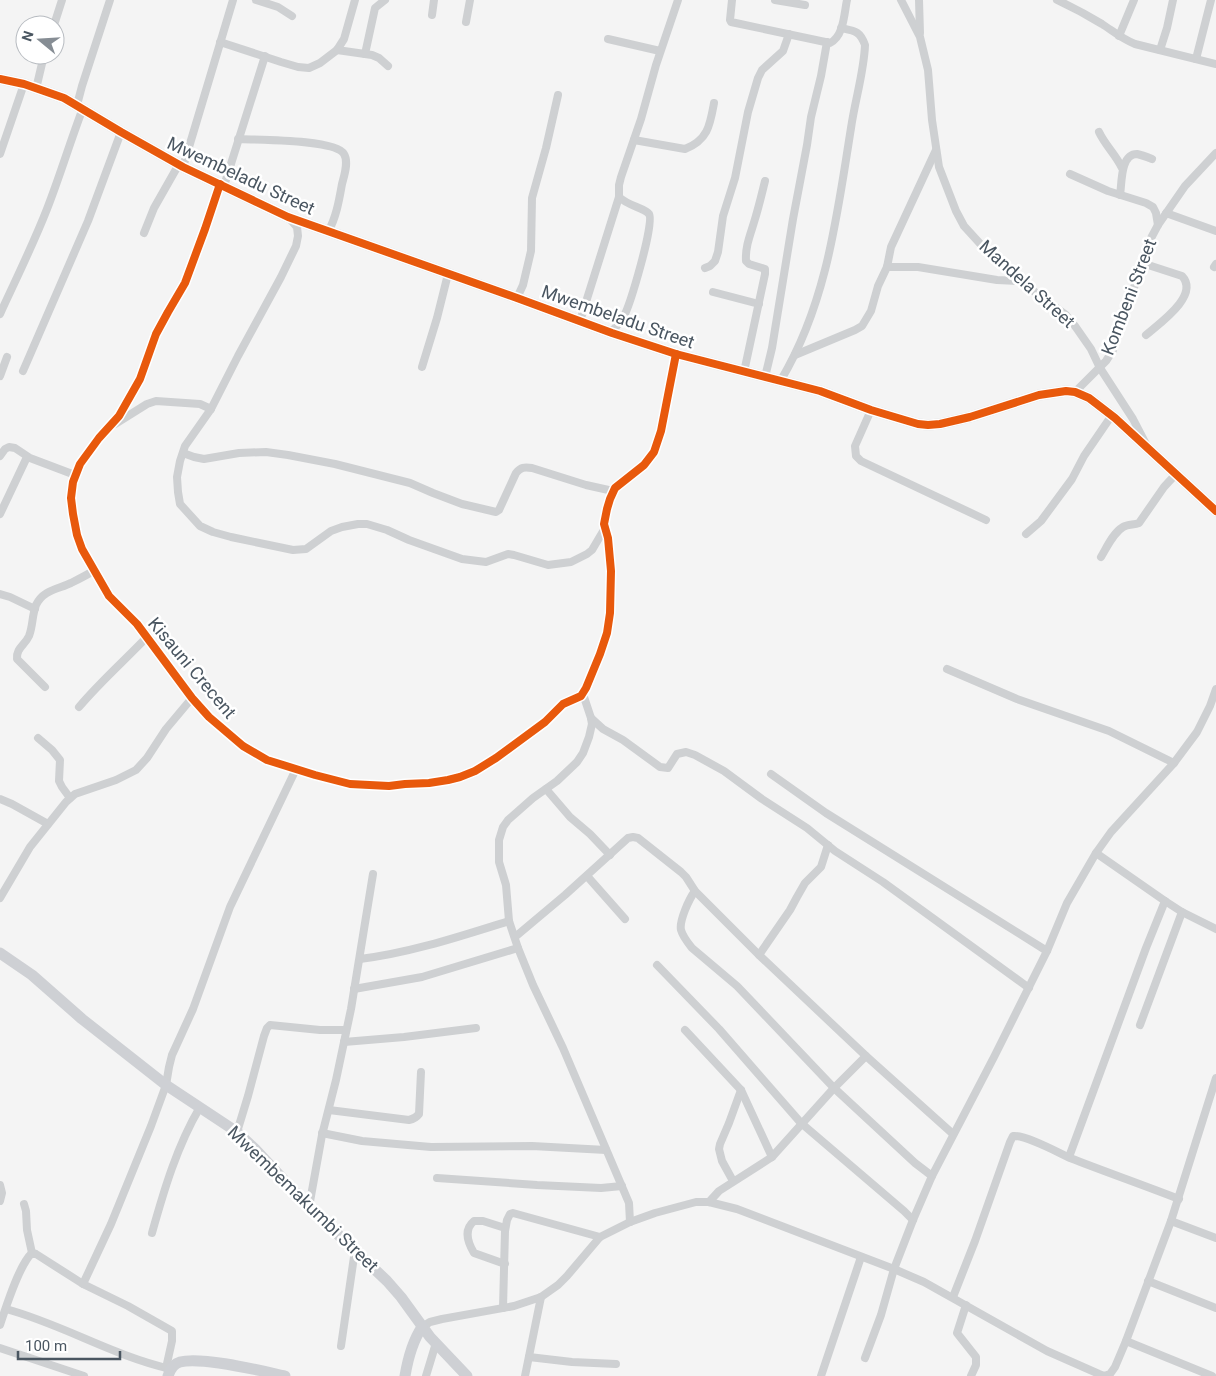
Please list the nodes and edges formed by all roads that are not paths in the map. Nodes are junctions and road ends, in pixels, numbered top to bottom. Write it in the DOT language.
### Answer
graph roads {
  1 [pos="62,0"];
  2 [pos="110,0"];
  3 [pos="232,0"];
  4 [pos="256,0"];
  5 [pos="355,0"];
  6 [pos="385,0"];
  7 [pos="434,0"];
  8 [pos="470,0"];
  9 [pos="678,0"];
  10 [pos="732,0"];
  11 [pos="775,0"];
  12 [pos="847,0"];
  13 [pos="901,0"];
  14 [pos="919,0"];
  15 [pos="1056,0"];
  16 [pos="1134,0"];
  17 [pos="1173,0"];
  18 [pos="1211,0"];
  19 [pos="806,5"];
  20 [pos="57,15"];
  21 [pos="432,15"];
  22 [pos="292,16"];
  23 [pos="466,22"];
  24 [pos="841,28"];
  25 [pos="788,34"];
  26 [pos="1119,36"];
  27 [pos="920,37"];
  28 [pos="608,39"];
  29 [pos="220,42"];
  30 [pos="827,42"];
  31 [pos="337,50"];
  32 [pos="1160,50"];
  33 [pos="660,51"];
  34 [pos="365,54"];
  35 [pos="265,56"];
  36 [pos="1196,59"];
  37 [pos="1216,64"];
  38 [pos="42,65"];
  39 [pos="388,66"];
  40 [pos="0,79"];
  41 [pos="24,84"];
  42 [pos="36,89"];
  43 [pos="558,94"];
  44 [pos="714,103"];
  45 [pos="80,107"];
  46 [pos="121,132"];
  47 [pos="1099,132"];
  48 [pos="238,138"];
  49 [pos="634,140"];
  50 [pos="936,150"];
  51 [pos="1216,153"];
  52 [pos="0,154"];
  53 [pos="1152,159"];
  54 [pos="181,166"];
  55 [pos="1122,168"];
  56 [pos="1070,174"];
  57 [pos="765,181"];
  58 [pos="222,185"];
  59 [pos="1120,195"];
  60 [pos="620,197"];
  61 [pos="1166,213"];
  62 [pos="288,217"];
  63 [pos="1158,225"];
  64 [pos="1216,230"];
  65 [pos="328,232"];
  66 [pos="144,233"];
  67 [pos="1142,263"];
  68 [pos="887,267"];
  69 [pos="705,268"];
  70 [pos="448,274"];
  71 [pos="1020,281"];
  72 [pos="713,292"];
  73 [pos="517,298"];
  74 [pos="758,304"];
  75 [pos="0,314"];
  76 [pos="580,321"];
  77 [pos="611,332"];
  78 [pos="1146,336"];
  79 [pos="676,354"];
  80 [pos="795,355"];
  81 [pos="7,357"];
  82 [pos="422,367"];
  83 [pos="1100,368"];
  84 [pos="22,371"];
  85 [pos="744,372"];
  86 [pos="0,376"];
  87 [pos="765,377"];
  88 [pos="781,380"];
  89 [pos="1075,392"];
  90 [pos="211,409"];
  91 [pos="871,410"];
  92 [pos="1112,415"];
  93 [pos="110,427"];
  94 [pos="1147,447"];
  95 [pos="183,453"];
  96 [pos="0,456"];
  97 [pos="27,457"];
  98 [pos="1176,474"];
  99 [pos="75,475"];
  100 [pos="613,491"];
  101 [pos="1216,511"];
  102 [pos="0,514"];
  103 [pos="986,520"];
  104 [pos="605,528"];
  105 [pos="1026,534"];
  106 [pos="1101,557"];
  107 [pos="95,570"];
  108 [pos="0,594"];
  109 [pos="35,609"];
  110 [pos="146,638"];
  111 [pos="947,669"];
  112 [pos="45,687"];
  113 [pos="1216,689"];
  114 [pos="583,694"];
  115 [pos="192,698"];
  116 [pos="79,707"];
  117 [pos="591,718"];
  118 [pos="38,738"];
  119 [pos="1174,763"];
  120 [pos="296,769"];
  121 [pos="770,774"];
  122 [pos="546,789"];
  123 [pos="70,798"];
  124 [pos="0,799"];
  125 [pos="48,824"];
  126 [pos="828,846"];
  127 [pos="1096,853"];
  128 [pos="610,855"];
  129 [pos="373,874"];
  130 [pos="586,876"];
  131 [pos="694,891"];
  132 [pos="0,898"];
  133 [pos="1165,901"];
  134 [pos="1182,912"];
  135 [pos="625,919"];
  136 [pos="509,921"];
  137 [pos="1216,929"];
  138 [pos="515,937"];
  139 [pos="518,948"];
  140 [pos="1047,951"];
  141 [pos="0,953"];
  142 [pos="759,955"];
  143 [pos="360,959"];
  144 [pos="658,965"];
  145 [pos="354,988"];
  146 [pos="1028,988"];
  147 [pos="1140,1025"];
  148 [pos="476,1028"];
  149 [pos="346,1030"];
  150 [pos="684,1030"];
  151 [pos="344,1042"];
  152 [pos="866,1056"];
  153 [pos="421,1072"];
  154 [pos="1216,1078"];
  155 [pos="166,1085"];
  156 [pos="834,1088"];
  157 [pos="740,1090"];
  158 [pos="200,1107"];
  159 [pos="329,1110"];
  160 [pos="801,1123"];
  161 [pos="237,1132"];
  162 [pos="322,1133"];
  163 [pos="954,1134"];
  164 [pos="606,1150"];
  165 [pos="772,1157"];
  166 [pos="1069,1157"];
  167 [pos="932,1176"];
  168 [pos="437,1178"];
  169 [pos="733,1181"];
  170 [pos="0,1185"];
  171 [pos="622,1186"];
  172 [pos="1179,1198"];
  173 [pos="0,1201"];
  174 [pos="709,1202"];
  175 [pos="24,1204"];
  176 [pos="309,1207"];
  177 [pos="913,1220"];
  178 [pos="1172,1221"];
  179 [pos="630,1222"];
  180 [pos="505,1228"];
  181 [pos="152,1233"];
  182 [pos="600,1237"];
  183 [pos="1216,1238"];
  184 [pos="355,1250"];
  185 [pos="32,1253"];
  186 [pos="862,1257"];
  187 [pos="505,1264"];
  188 [pos="894,1269"];
  189 [pos="1148,1281"];
  190 [pos="83,1284"];
  191 [pos="541,1297"];
  192 [pos="952,1298"];
  193 [pos="4,1305"];
  194 [pos="966,1305"];
  195 [pos="503,1308"];
  196 [pos="1216,1308"];
  197 [pos="0,1325"];
  198 [pos="422,1327"];
  199 [pos="1126,1341"];
  200 [pos="436,1343"];
  201 [pos="341,1346"];
  202 [pos="0,1348"];
  203 [pos="529,1357"];
  204 [pos="865,1358"];
  205 [pos="616,1364"];
  206 [pos="168,1371"];
  207 [pos="466,1375"];
  208 [pos="84,1376"];
  209 [pos="285,1376"];
  210 [pos="405,1376"];
  211 [pos="426,1376"];
  212 [pos="525,1376"];
  213 [pos="820,1376"];
  214 [pos="971,1376"];
  215 [pos="1104,1376"];
  216 [pos="1212,1376"];
  1 -- 20 [label="street"];
  2 -- 45 [label="street"];
  3 -- 29 [label="street"];
  4 -- 22 [label="street"];
  5 -- 31 [label="street"];
  6 -- 34 [label="street"];
  7 -- 21 [label="street"];
  8 -- 23 [label="street"];
  9 -- 33 [label="street"];
  10 -- 25 [label="street"];
  11 -- 19 [label="street"];
  12 -- 24 [label="street"];
  13 -- 27 [label="street, Mandela Street"];
  14 -- 27 [label="street"];
  15 -- 26 [label="street"];
  16 -- 26 [label="street"];
  17 -- 32 [label="street"];
  18 -- 36 [label="street"];
  24 -- 30 [label="street"];
  24 -- 80 [label="street"];
  25 -- 30 [label="street"];
  25 -- 69 [label="street"];
  26 -- 32 [label="street"];
  27 -- 50 [label="street, Mandela Street"];
  28 -- 33 [label="street"];
  29 -- 35 [label="street"];
  29 -- 54 [label="street"];
  30 -- 87 [label="street"];
  31 -- 34 [label="street"];
  31 -- 35 [label="street"];
  32 -- 36 [label="street"];
  33 -- 49 [label="street"];
  34 -- 39 [label="street"];
  35 -- 48 [label="street, Kisauni Crecent"];
  36 -- 37 [label="street"];
  38 -- 42 [label="street"];
  40 -- 41 [label="street, Mwembeladu Street"];
  41 -- 42 [label="street, Mwembeladu Street"];
  41 -- 52 [label="street"];
  42 -- 45 [label="street, Mwembeladu Street"];
  43 -- 73 [label="street"];
  44 -- 49 [label="street"];
  45 -- 46 [label="street, Mwembeladu Street"];
  45 -- 75 [label="street"];
  46 -- 54 [label="street, Mwembeladu Street"];
  46 -- 84 [label="street"];
  47 -- 55 [label="street"];
  48 -- 58 [label="street, Kisauni Crecent"];
  48 -- 65 [label="street"];
  49 -- 60 [label="street"];
  50 -- 68 [label="street"];
  50 -- 71 [label="street, Mandela Street"];
  51 -- 61 [label="street, Kombeni Street"];
  53 -- 55 [label="street"];
  54 -- 58 [label="street, Mwembeladu Street"];
  54 -- 66 [label="street"];
  55 -- 59 [label="street"];
  56 -- 59 [label="street"];
  57 -- 74 [label="street"];
  58 -- 62 [label="street, Mwembeladu Street"];
  58 -- 93 [label="street, Kisauni Crecent"];
  59 -- 63 [label="street"];
  60 -- 76 [label="street"];
  60 -- 77 [label="street"];
  61 -- 63 [label="street, Kombeni Street"];
  61 -- 64 [label="street"];
  62 -- 65 [label="street, Mwembeladu Street"];
  62 -- 90 [label="street"];
  63 -- 67 [label="street, Kombeni Street"];
  65 -- 70 [label="street, Mwembeladu Street"];
  67 -- 78 [label="street"];
  67 -- 83 [label="street, Kombeni Street"];
  68 -- 71 [label="street"];
  68 -- 80 [label="street"];
  70 -- 73 [label="street, Mwembeladu Street"];
  70 -- 82 [label="street"];
  71 -- 83 [label="street, Mandela Street"];
  72 -- 74 [label="street"];
  73 -- 76 [label="street, Mwembeladu Street"];
  74 -- 85 [label="street"];
  76 -- 77 [label="street, Mwembeladu Street"];
  77 -- 79 [label="street, Mwembeladu Street"];
  79 -- 85 [label="street, Mwembeladu Street"];
  79 -- 100 [label="street"];
  80 -- 88 [label="street"];
  81 -- 86 [label="street"];
  83 -- 89 [label="street, Kombeni Street"];
  83 -- 94 [label="street, Mandela Street"];
  85 -- 87 [label="street, Mwembeladu Street"];
  87 -- 88 [label="street, Mwembeladu Street"];
  88 -- 91 [label="street, Mwembeladu Street"];
  89 -- 91 [label="street, Mwembeladu Street"];
  89 -- 92 [label="street"];
  90 -- 93 [label="street"];
  90 -- 95 [label="street"];
  91 -- 103 [label="street"];
  92 -- 94 [label="street"];
  92 -- 105 [label="street"];
  93 -- 99 [label="street, Kisauni Crecent"];
  94 -- 98 [label="street"];
  95 -- 100 [label="street"];
  95 -- 104 [label="street"];
  96 -- 97 [label="street"];
  97 -- 99 [label="street"];
  97 -- 102 [label="street"];
  98 -- 101 [label="street"];
  98 -- 106 [label="street"];
  99 -- 107 [label="street, Kisauni Crecent"];
  100 -- 104 [label="street"];
  104 -- 114 [label="street"];
  107 -- 109 [label="street"];
  107 -- 110 [label="street, Kisauni Crecent"];
  108 -- 109 [label="street"];
  109 -- 112 [label="street"];
  110 -- 115 [label="street, Kisauni Crecent"];
  110 -- 116 [label="street"];
  111 -- 119 [label="street"];
  113 -- 119 [label="street"];
  114 -- 117 [label="street"];
  114 -- 120 [label="street, Kisauni Crecent"];
  115 -- 120 [label="street, Kisauni Crecent"];
  115 -- 123 [label="street"];
  117 -- 122 [label="street"];
  117 -- 126 [label="street"];
  118 -- 123 [label="street"];
  119 -- 127 [label="street"];
  120 -- 155 [label="street"];
  121 -- 140 [label="street"];
  122 -- 128 [label="street"];
  122 -- 136 [label="street"];
  123 -- 125 [label="street"];
  124 -- 125 [label="street"];
  125 -- 132 [label="street"];
  126 -- 142 [label="street"];
  126 -- 146 [label="street"];
  127 -- 133 [label="street"];
  127 -- 140 [label="street"];
  128 -- 130 [label="street"];
  128 -- 131 [label="street"];
  129 -- 143 [label="street"];
  130 -- 135 [label="street"];
  130 -- 138 [label="street"];
  131 -- 142 [label="street"];
  131 -- 156 [label="street"];
  133 -- 134 [label="street"];
  133 -- 166 [label="street"];
  134 -- 137 [label="street"];
  134 -- 147 [label="street"];
  136 -- 138 [label="street"];
  136 -- 143 [label="street"];
  138 -- 139 [label="street"];
  139 -- 145 [label="street"];
  139 -- 164 [label="street"];
  140 -- 146 [label="street"];
  141 -- 155 [label="street, Mwembemakumbi Street"];
  142 -- 152 [label="street"];
  143 -- 145 [label="street"];
  144 -- 160 [label="street"];
  145 -- 149 [label="street"];
  146 -- 163 [label="street"];
  148 -- 151 [label="street"];
  149 -- 151 [label="street"];
  149 -- 161 [label="street"];
  150 -- 157 [label="street"];
  151 -- 159 [label="street"];
  152 -- 156 [label="street"];
  152 -- 163 [label="street"];
  153 -- 159 [label="street"];
  154 -- 172 [label="street"];
  155 -- 158 [label="street, Mwembemakumbi Street"];
  155 -- 190 [label="street"];
  156 -- 160 [label="street"];
  156 -- 167 [label="street"];
  157 -- 165 [label="street"];
  157 -- 169 [label="street"];
  158 -- 161 [label="street, Mwembemakumbi Street"];
  158 -- 181 [label="street"];
  159 -- 162 [label="street"];
  160 -- 165 [label="street"];
  160 -- 177 [label="street"];
  161 -- 176 [label="street, Mwembemakumbi Street"];
  162 -- 164 [label="street"];
  162 -- 176 [label="street"];
  163 -- 167 [label="street"];
  164 -- 171 [label="street"];
  165 -- 169 [label="street"];
  166 -- 172 [label="street"];
  166 -- 192 [label="street"];
  167 -- 177 [label="street"];
  168 -- 171 [label="street"];
  169 -- 174 [label="street"];
  170 -- 173 [label="street"];
  171 -- 179 [label="street"];
  172 -- 178 [label="street"];
  174 -- 179 [label="street"];
  174 -- 186 [label="street"];
  175 -- 185 [label="street"];
  176 -- 184 [label="street, Mwembemakumbi Street"];
  177 -- 188 [label="street"];
  178 -- 183 [label="street"];
  178 -- 189 [label="street"];
  179 -- 182 [label="street"];
  180 -- 182 [label="street"];
  180 -- 187 [label="street"];
  180 -- 187 [label="street"];
  182 -- 191 [label="street"];
  184 -- 198 [label="street, Mwembemakumbi Street"];
  184 -- 201 [label="street"];
  185 -- 190 [label="street"];
  185 -- 193 [label="street"];
  186 -- 188 [label="street"];
  186 -- 213 [label="street"];
  187 -- 195 [label="street"];
  188 -- 192 [label="street"];
  188 -- 204 [label="street"];
  189 -- 196 [label="street"];
  189 -- 199 [label="street"];
  190 -- 206 [label="street"];
  191 -- 195 [label="street"];
  191 -- 203 [label="street"];
  192 -- 194 [label="street"];
  193 -- 197 [label="street"];
  193 -- 206 [label="street"];
  194 -- 214 [label="street"];
  194 -- 215 [label="street"];
  195 -- 198 [label="street"];
  198 -- 200 [label="street, Mwembemakumbi Street"];
  198 -- 210 [label="street"];
  199 -- 215 [label="street"];
  199 -- 216 [label="street"];
  200 -- 207 [label="street, Mwembemakumbi Street"];
  200 -- 211 [label="street"];
  202 -- 208 [label="street"];
  203 -- 205 [label="street"];
  203 -- 212 [label="street"];
  206 -- 209 [label="street"];
}
